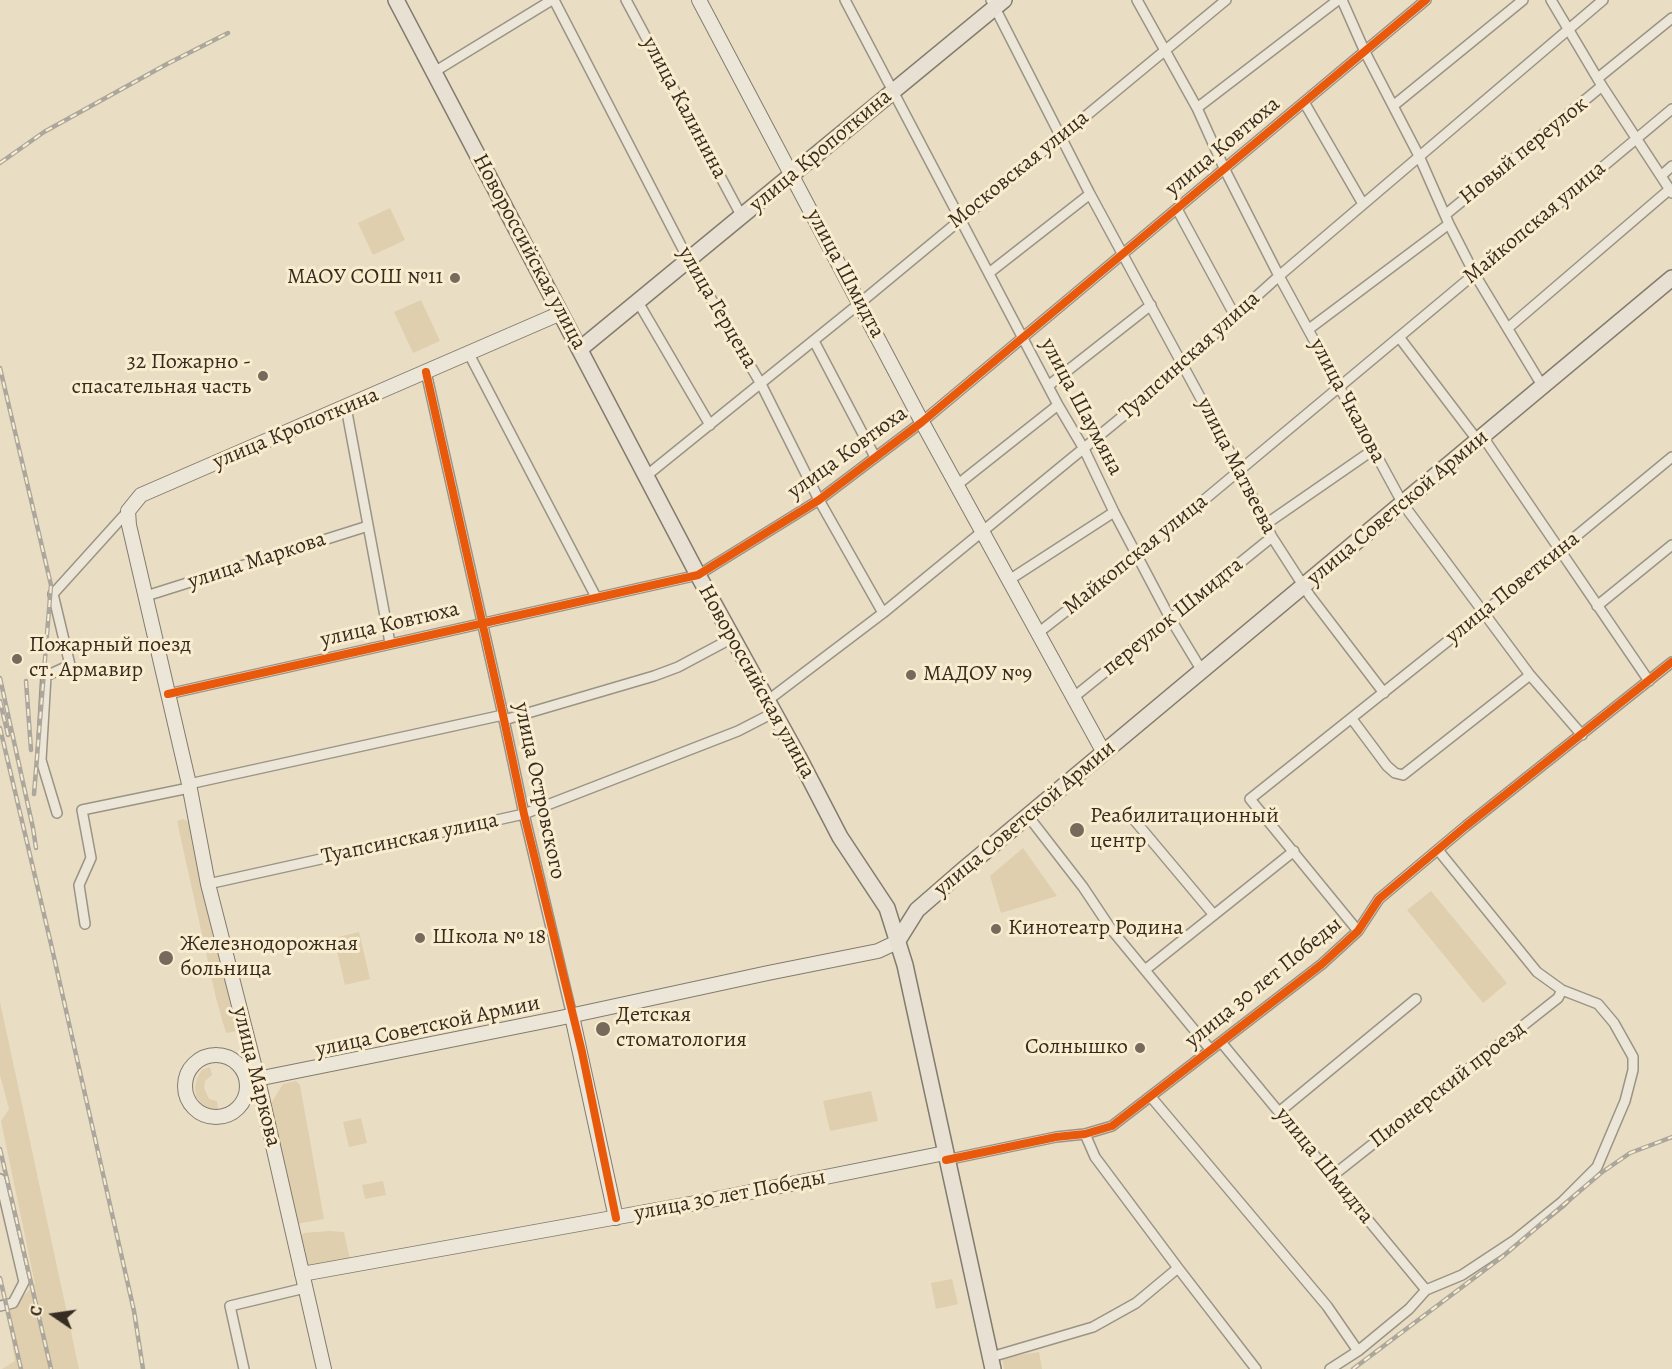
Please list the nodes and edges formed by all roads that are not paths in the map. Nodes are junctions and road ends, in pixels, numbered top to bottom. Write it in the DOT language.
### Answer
graph roads {
  1 [pos="396,0"];
  2 [pos="553,0"];
  3 [pos="626,0"];
  4 [pos="699,0"];
  5 [pos="845,0"];
  6 [pos="1137,0"];
  7 [pos="1226,0"];
  8 [pos="1340,0"];
  9 [pos="1426,0"];
  10 [pos="1523,0"];
  11 [pos="1551,0"];
  12 [pos="1603,0"];
  13 [pos="996,2"];
  14 [pos="1672,18"];
  15 [pos="1569,29"];
  16 [pos="1166,50"];
  17 [pos="1365,52"];
  18 [pos="434,72"];
  19 [pos="1600,82"];
  20 [pos="894,91"];
  21 [pos="1304,102"];
  22 [pos="1393,106"];
  23 [pos="1197,108"];
  24 [pos="1672,109"];
  25 [pos="1062,136"];
  26 [pos="1638,138"];
  27 [pos="1419,156"];
  28 [pos="1672,166"];
  29 [pos="1225,170"];
  30 [pos="793,174"];
  31 [pos="1662,174"];
  32 [pos="1671,191"];
  33 [pos="1090,194"];
  34 [pos="1363,204"];
  35 [pos="1177,209"];
  36 [pos="742,217"];
  37 [pos="960,218"];
  38 [pos="1447,220"];
  39 [pos="1123,253"];
  40 [pos="689,261"];
  41 [pos="989,273"];
  42 [pos="1474,273"];
  43 [pos="1279,276"];
  44 [pos="1672,278"];
  45 [pos="638,302"];
  46 [pos="860,303"];
  47 [pos="1151,305"];
  48 [pos="561,313"];
  49 [pos="1235,316"];
  50 [pos="1508,328"];
  51 [pos="1309,329"];
  52 [pos="1023,336"];
  53 [pos="1399,337"];
  54 [pos="813,341"];
  55 [pos="580,349"];
  56 [pos="469,354"];
  57 [pos="1183,362"];
  58 [pos="426,372"];
  59 [pos="761,384"];
  60 [pos="1048,386"];
  61 [pos="1543,387"];
  62 [pos="1339,388"];
  63 [pos="1058,405"];
  64 [pos="346,407"];
  65 [pos="922,422"];
  66 [pos="710,425"];
  67 [pos="1480,439"];
  68 [pos="1084,449"];
  69 [pos="1373,450"];
  70 [pos="1672,456"];
  71 [pos="875,457"];
  72 [pos="1239,470"];
  73 [pos="646,476"];
  74 [pos="957,485"];
  75 [pos="819,500"];
  76 [pos="1402,504"];
  77 [pos="128,512"];
  78 [pos="1114,512"];
  79 [pos="1266,524"];
  80 [pos="368,526"];
  81 [pos="982,532"];
  82 [pos="1272,537"];
  83 [pos="1672,545"];
  84 [pos="1559,550"];
  85 [pos="1137,556"];
  86 [pos="698,575"];
  87 [pos="1010,580"];
  88 [pos="1303,587"];
  89 [pos="146,596"];
  90 [pos="596,597"];
  91 [pos="1597,606"];
  92 [pos="883,613"];
  93 [pos="1484,613"];
  94 [pos="1170,618"];
  95 [pos="483,622"];
  96 [pos="1038,633"];
  97 [pos="731,636"];
  98 [pos="390,643"];
  99 [pos="1672,662"];
  100 [pos="1202,671"];
  101 [pos="1530,675"];
  102 [pos="1649,681"];
  103 [pos="1384,693"];
  104 [pos="168,694"];
  105 [pos="1074,697"];
  106 [pos="770,707"];
  107 [pos="504,717"];
  108 [pos="1352,719"];
  109 [pos="1582,735"];
  110 [pos="1104,753"];
  111 [pos="189,786"];
  112 [pos="57,813"];
  113 [pos="524,814"];
  114 [pos="1130,815"];
  115 [pos="1028,816"];
  116 [pos="1438,850"];
  117 [pos="1294,851"];
  118 [pos="208,884"];
  119 [pos="1214,915"];
  120 [pos="85,924"];
  121 [pos="1358,931"];
  122 [pos="897,942"];
  123 [pos="1144,970"];
  124 [pos="1562,990"];
  125 [pos="1416,999"];
  126 [pos="572,1016"];
  127 [pos="1221,1042"];
  128 [pos="1210,1049"];
  129 [pos="253,1080"];
  130 [pos="1151,1096"];
  131 [pos="1280,1112"];
  132 [pos="1085,1134"];
  133 [pos="946,1156"];
  134 [pos="1331,1177"];
  135 [pos="0,1179"];
  136 [pos="616,1218"];
  137 [pos="1178,1268"];
  138 [pos="304,1281"];
  139 [pos="1426,1290"];
  140 [pos="0,1306"];
  141 [pos="1358,1351"];
  142 [pos="992,1363"];
  143 [pos="244,1369"];
  144 [pos="324,1369"];
  145 [pos="1256,1369"];
  146 [pos="1330,1369"];
  1 -- 18 [label="main road, Новороссийская улица"];
  2 -- 18 [label="street"];
  2 -- 40 [label="street, улица Герцена"];
  3 -- 36 [label="street, улица Калинина"];
  4 -- 30 [label="main road, улица Шмидта"];
  5 -- 20 [label="street, улица Шаумяна"];
  6 -- 16 [label="street, улица Чкалова"];
  7 -- 16 [label="street, Московская улица"];
  8 -- 17 [label="street"];
  8 -- 23 [label="street"];
  9 -- 17 [label="street, улица Ковтюха"];
  10 -- 22 [label="street"];
  11 -- 15 [label="street"];
  12 -- 15 [label="street, Туапсинская улица"];
  13 -- 20 [label="main road, улица Кропоткина"];
  13 -- 25 [label="street, улица Матвеева"];
  14 -- 19 [label="street, Новый переулок"];
  15 -- 19 [label="street"];
  15 -- 27 [label="street, Туапсинская улица"];
  16 -- 23 [label="street, улица Чкалова"];
  16 -- 25 [label="street, Московская улица"];
  17 -- 21 [label="street, улица Ковтюха"];
  17 -- 22 [label="street"];
  18 -- 48 [label="main road, Новороссийская улица"];
  19 -- 26 [label="street"];
  19 -- 38 [label="street, Новый переулок"];
  20 -- 30 [label="main road, улица Кропоткина"];
  20 -- 37 [label="street, улица Шаумяна"];
  21 -- 29 [label="street, улица Ковтюха"];
  21 -- 34 [label="street, улица Ковтюха"];
  22 -- 27 [label="street"];
  23 -- 29 [label="street, улица Чкалова"];
  24 -- 26 [label="street, Майкопская улица"];
  25 -- 33 [label="street, улица Матвеева"];
  25 -- 37 [label="street, Московская улица"];
  26 -- 31 [label="street"];
  26 -- 42 [label="street, Майкопская улица"];
  27 -- 34 [label="street, Туапсинская улица"];
  27 -- 38 [label="street"];
  28 -- 31 [label="street"];
  29 -- 35 [label="street, улица Ковтюха"];
  29 -- 43 [label="street, улица Чкалова"];
  30 -- 36 [label="main road, улица Кропоткина"];
  30 -- 46 [label="main road, улица Шмидта"];
  31 -- 32 [label="street"];
  32 -- 50 [label="street"];
  33 -- 39 [label="street, улица Матвеева"];
  33 -- 41 [label="street"];
  34 -- 43 [label="street, Туапсинская улица"];
  35 -- 39 [label="street, улица Ковтюха"];
  35 -- 49 [label="street, улица Ковтюха"];
  36 -- 40 [label="main road, улица Кропоткина"];
  37 -- 41 [label="street, улица Шаумяна"];
  37 -- 46 [label="street, Московская улица"];
  38 -- 42 [label="street"];
  38 -- 51 [label="street, Новый переулок"];
  39 -- 47 [label="street, улица Матвеева"];
  39 -- 52 [label="street, улица Ковтюха"];
  40 -- 45 [label="main road, улица Кропоткина"];
  40 -- 59 [label="street, улица Герцена"];
  41 -- 52 [label="street, улица Шаумяна"];
  42 -- 50 [label="street"];
  42 -- 53 [label="street, Майкопская улица"];
  43 -- 49 [label="street, Туапсинская улица"];
  43 -- 51 [label="street, улица Чкалова"];
  44 -- 61 [label="main road, улица Советской Армии"];
  45 -- 55 [label="main road, улица Кропоткина"];
  45 -- 66 [label="street"];
  46 -- 54 [label="street, Московская улица"];
  46 -- 65 [label="main road, улица Шмидта"];
  47 -- 57 [label="street, улица Матвеева"];
  47 -- 60 [label="street, улица Шаумяна"];
  48 -- 55 [label="main road, Новороссийская улица"];
  48 -- 56 [label="main road, улица Кропоткина"];
  49 -- 57 [label="street, Туапсинская улица"];
  50 -- 61 [label="street"];
  51 -- 62 [label="street, улица Чкалова"];
  52 -- 60 [label="street, улица Шаумяна"];
  52 -- 65 [label="street, улица Ковтюха"];
  53 -- 62 [label="street, Майкопская улица"];
  53 -- 67 [label="street"];
  54 -- 59 [label="street, Московская улица"];
  54 -- 71 [label="street"];
  55 -- 73 [label="main road, Новороссийская улица"];
  56 -- 58 [label="main road, улица Кропоткина"];
  56 -- 90 [label="street"];
  57 -- 68 [label="street, Туапсинская улица"];
  57 -- 72 [label="street, улица Матвеева"];
  58 -- 64 [label="main road, улица Кропоткина"];
  58 -- 95 [label="street, улица Островского"];
  59 -- 66 [label="street, Московская улица"];
  59 -- 75 [label="street, улица Герцена"];
  60 -- 63 [label="street, улица Шаумяна"];
  61 -- 67 [label="main road, улица Советской Армии"];
  62 -- 69 [label="street, улица Чкалова"];
  62 -- 72 [label="street, Майкопская улица"];
  63 -- 68 [label="street, улица Шаумяна"];
  63 -- 74 [label="street"];
  64 -- 77 [label="main road, улица Кропоткина"];
  64 -- 80 [label="street"];
  65 -- 71 [label="street, улица Ковтюха"];
  65 -- 74 [label="main road, улица Шмидта"];
  66 -- 73 [label="street, Московская улица"];
  67 -- 76 [label="main road, улица Советской Армии"];
  67 -- 84 [label="street"];
  68 -- 78 [label="street, улица Шаумяна"];
  68 -- 81 [label="street, Туапсинская улица"];
  69 -- 76 [label="street, улица Чкалова"];
  69 -- 79 [label="street"];
  70 -- 84 [label="street, улица Поветкина"];
  71 -- 75 [label="street, улица Ковтюха"];
  72 -- 79 [label="street, улица Матвеева"];
  72 -- 85 [label="street, Майкопская улица"];
  73 -- 86 [label="main road, Новороссийская улица"];
  74 -- 81 [label="main road, улица Шмидта"];
  75 -- 86 [label="street, улица Ковтюха"];
  75 -- 92 [label="street, улица Герцена"];
  76 -- 88 [label="main road, улица Советской Армии"];
  76 -- 93 [label="street, улица Чкалова"];
  77 -- 89 [label="main road, улица Маркова"];
  77 -- 112 [label="street"];
  78 -- 85 [label="street, улица Шаумяна"];
  78 -- 87 [label="street"];
  79 -- 82 [label="street, улица Матвеева"];
  80 -- 89 [label="street, улица Маркова"];
  80 -- 98 [label="street"];
  81 -- 87 [label="main road, улица Шмидта"];
  81 -- 92 [label="street, Туапсинская улица"];
  82 -- 88 [label="street, улица Матвеева"];
  82 -- 94 [label="street, переулок Шмидта"];
  83 -- 91 [label="street"];
  84 -- 91 [label="street"];
  84 -- 93 [label="street, улица Поветкина"];
  85 -- 94 [label="street, улица Шаумяна"];
  85 -- 96 [label="street, Майкопская улица"];
  86 -- 90 [label="street, улица Ковтюха"];
  86 -- 97 [label="main road, Новороссийская улица"];
  87 -- 96 [label="main road, улица Шмидта"];
  88 -- 100 [label="main road, улица Советской Армии"];
  88 -- 103 [label="street, улица Матвеева"];
  89 -- 104 [label="main road, улица Маркова"];
  90 -- 95 [label="street, улица Ковтюха"];
  91 -- 102 [label="street"];
  92 -- 106 [label="street, Туапсинская улица"];
  93 -- 101 [label="street, улица Чкалова"];
  93 -- 103 [label="street, улица Поветкина"];
  94 -- 100 [label="street, улица Шаумяна"];
  94 -- 105 [label="street, переулок Шмидта"];
  95 -- 98 [label="street, улица Ковтюха"];
  95 -- 107 [label="street, улица Островского"];
  96 -- 105 [label="main road, улица Шмидта"];
  97 -- 106 [label="main road, Новороссийская улица"];
  97 -- 107 [label="street"];
  98 -- 104 [label="street, улица Ковтюха"];
  99 -- 102 [label="street, улица 30 лет Победы"];
  100 -- 110 [label="main road, улица Советской Армии"];
  101 -- 108 [label="street"];
  101 -- 109 [label="street, улица Чкалова"];
  102 -- 109 [label="street, улица 30 лет Победы"];
  103 -- 108 [label="street, улица Поветкина"];
  104 -- 111 [label="main road, улица Маркова"];
  105 -- 110 [label="main road, улица Шмидта"];
  106 -- 113 [label="street, Туапсинская улица"];
  106 -- 122 [label="main road, Новороссийская улица"];
  107 -- 111 [label="street"];
  107 -- 113 [label="street, улица Островского"];
  108 -- 117 [label="street, улица Поветкина"];
  109 -- 116 [label="street, улица 30 лет Победы"];
  110 -- 115 [label="main road, улица Советской Армии"];
  111 -- 118 [label="main road, улица Маркова"];
  111 -- 120 [label="street"];
  113 -- 118 [label="street, Туапсинская улица"];
  113 -- 126 [label="street, улица Островского"];
  114 -- 119 [label="street"];
  115 -- 122 [label="main road, улица Советской Армии"];
  115 -- 123 [label="street"];
  116 -- 121 [label="street, улица 30 лет Победы"];
  116 -- 124 [label="street"];
  117 -- 119 [label="street"];
  117 -- 121 [label="street"];
  118 -- 129 [label="main road, улица Маркова"];
  119 -- 123 [label="street"];
  121 -- 127 [label="street, улица 30 лет Победы"];
  122 -- 126 [label="main road, улица Советской Армии"];
  122 -- 133 [label="main road, Новороссийская улица"];
  123 -- 128 [label="street"];
  124 -- 134 [label="street, Пионерский проезд"];
  124 -- 139 [label="street"];
  125 -- 131 [label="street"];
  126 -- 129 [label="main road, улица Советской Армии"];
  126 -- 136 [label="main road, улица Островского"];
  127 -- 128 [label="street, улица 30 лет Победы"];
  127 -- 131 [label="street, улица Шмидта"];
  128 -- 130 [label="street, улица 30 лет Победы"];
  129 -- 129 [label="main road"];
  129 -- 138 [label="main road, улица Маркова"];
  130 -- 132 [label="street, улица 30 лет Победы"];
  130 -- 141 [label="street"];
  131 -- 134 [label="street, улица Шмидта"];
  132 -- 133 [label="street, улица 30 лет Победы"];
  132 -- 137 [label="street"];
  133 -- 136 [label="main road, улица 30 лет Победы"];
  133 -- 142 [label="main road, Новороссийская улица"];
  134 -- 139 [label="street, улица Шмидта"];
  135 -- 140 [label="street"];
  136 -- 138 [label="main road, улица 30 лет Победы"];
  137 -- 142 [label="street"];
  137 -- 145 [label="street"];
  138 -- 143 [label="street"];
  138 -- 144 [label="main road, улица Маркова"];
  139 -- 141 [label="street"];
  141 -- 146 [label="street"];
}
